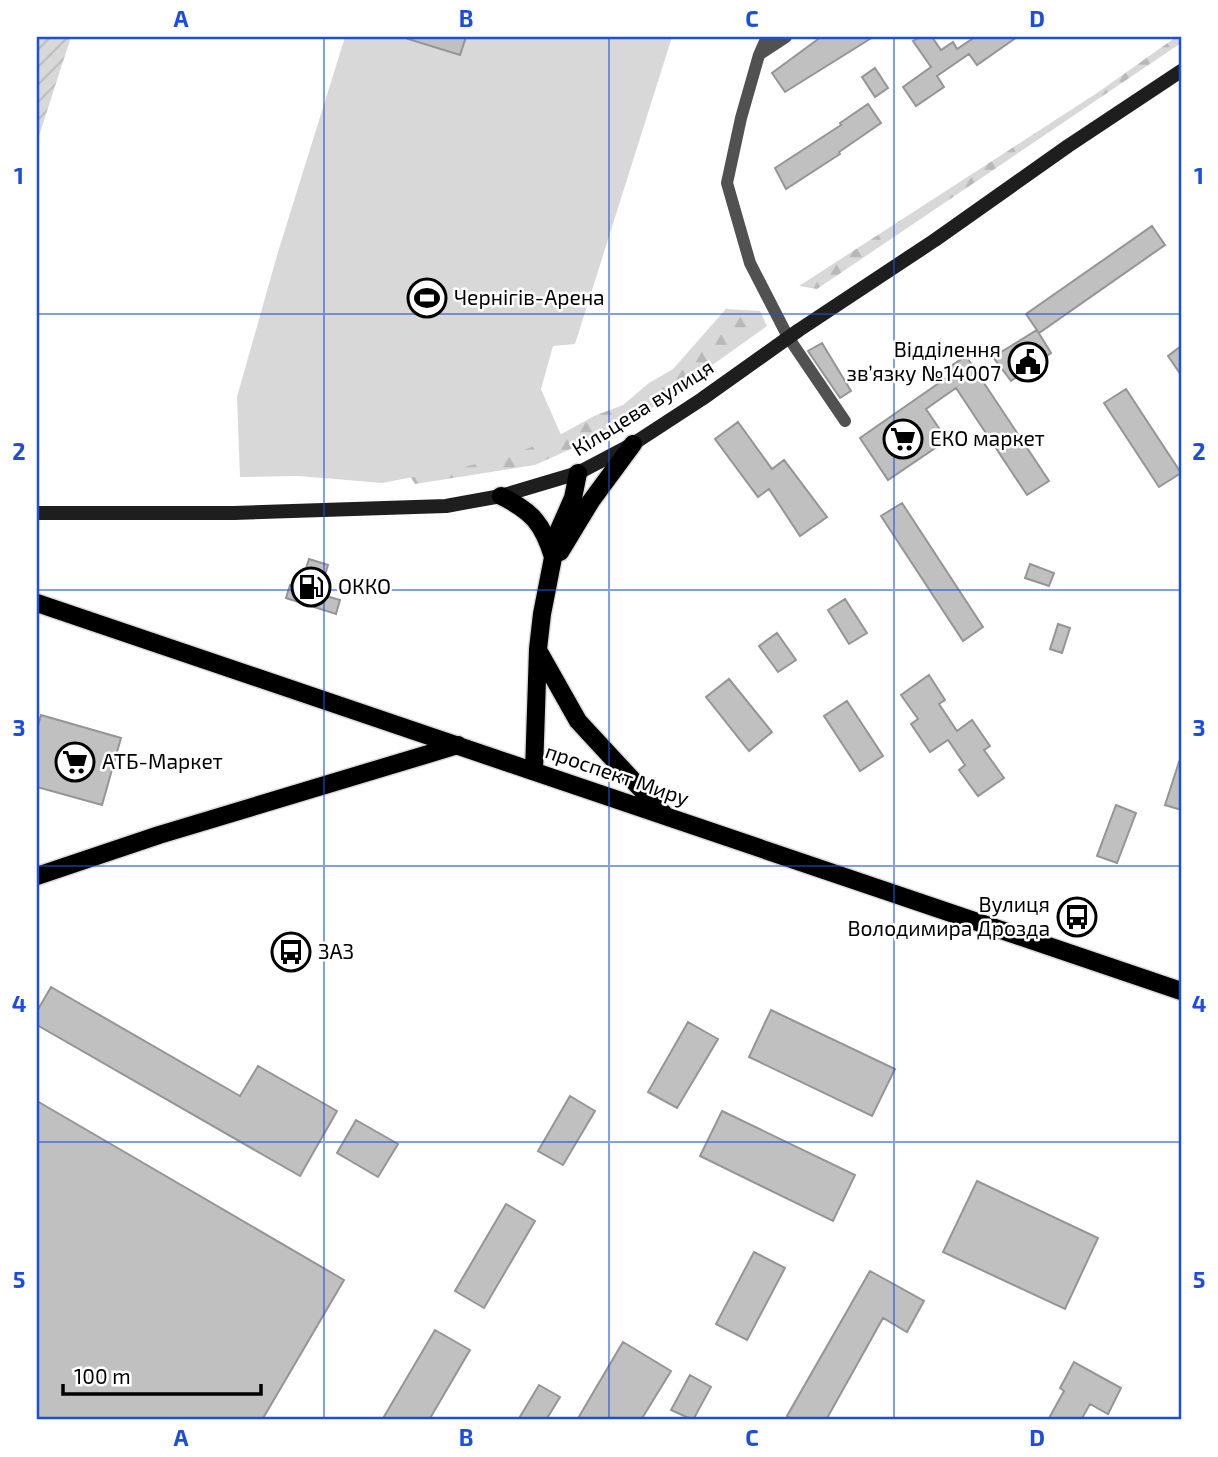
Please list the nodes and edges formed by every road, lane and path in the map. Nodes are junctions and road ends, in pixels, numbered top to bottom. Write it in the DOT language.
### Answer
graph roads {
  1 [pos="767,37"];
  2 [pos="786,37"];
  3 [pos="760,55"];
  4 [pos="1181,71"];
  5 [pos="788,337"];
  6 [pos="845,421"];
  7 [pos="633,444"];
  8 [pos="578,472"];
  9 [pos="501,496"];
  10 [pos="37,513"];
  11 [pos="554,561"];
  12 [pos="37,603"];
  13 [pos="538,649"];
  14 [pos="458,745"];
  15 [pos="534,771"];
  16 [pos="666,816"];
  17 [pos="37,876"];
  18 [pos="1181,991"];
  1 -- 3 [label="street"];
  2 -- 3 [label="street"];
  3 -- 5 [label="street"];
  4 -- 5 [label="main road, Кільцева вулиця"];
  5 -- 6 [label="street"];
  5 -- 7 [label="main road, Кільцева вулиця"];
  7 -- 8 [label="main road, Кільцева вулиця"];
  7 -- 11 [label="main road"];
  8 -- 9 [label="main road, Кільцева вулиця"];
  8 -- 11 [label="main road"];
  9 -- 10 [label="main road, Кільцева вулиця"];
  9 -- 11 [label="main road"];
  11 -- 13 [label="main road"];
  12 -- 14 [label="main road, проспект Миру"];
  13 -- 15 [label="main road"];
  13 -- 16 [label="main road"];
  14 -- 15 [label="main road, проспект Миру"];
  14 -- 17 [label="main road"];
  15 -- 16 [label="main road, проспект Миру"];
  16 -- 18 [label="main road, проспект Миру"];
}
